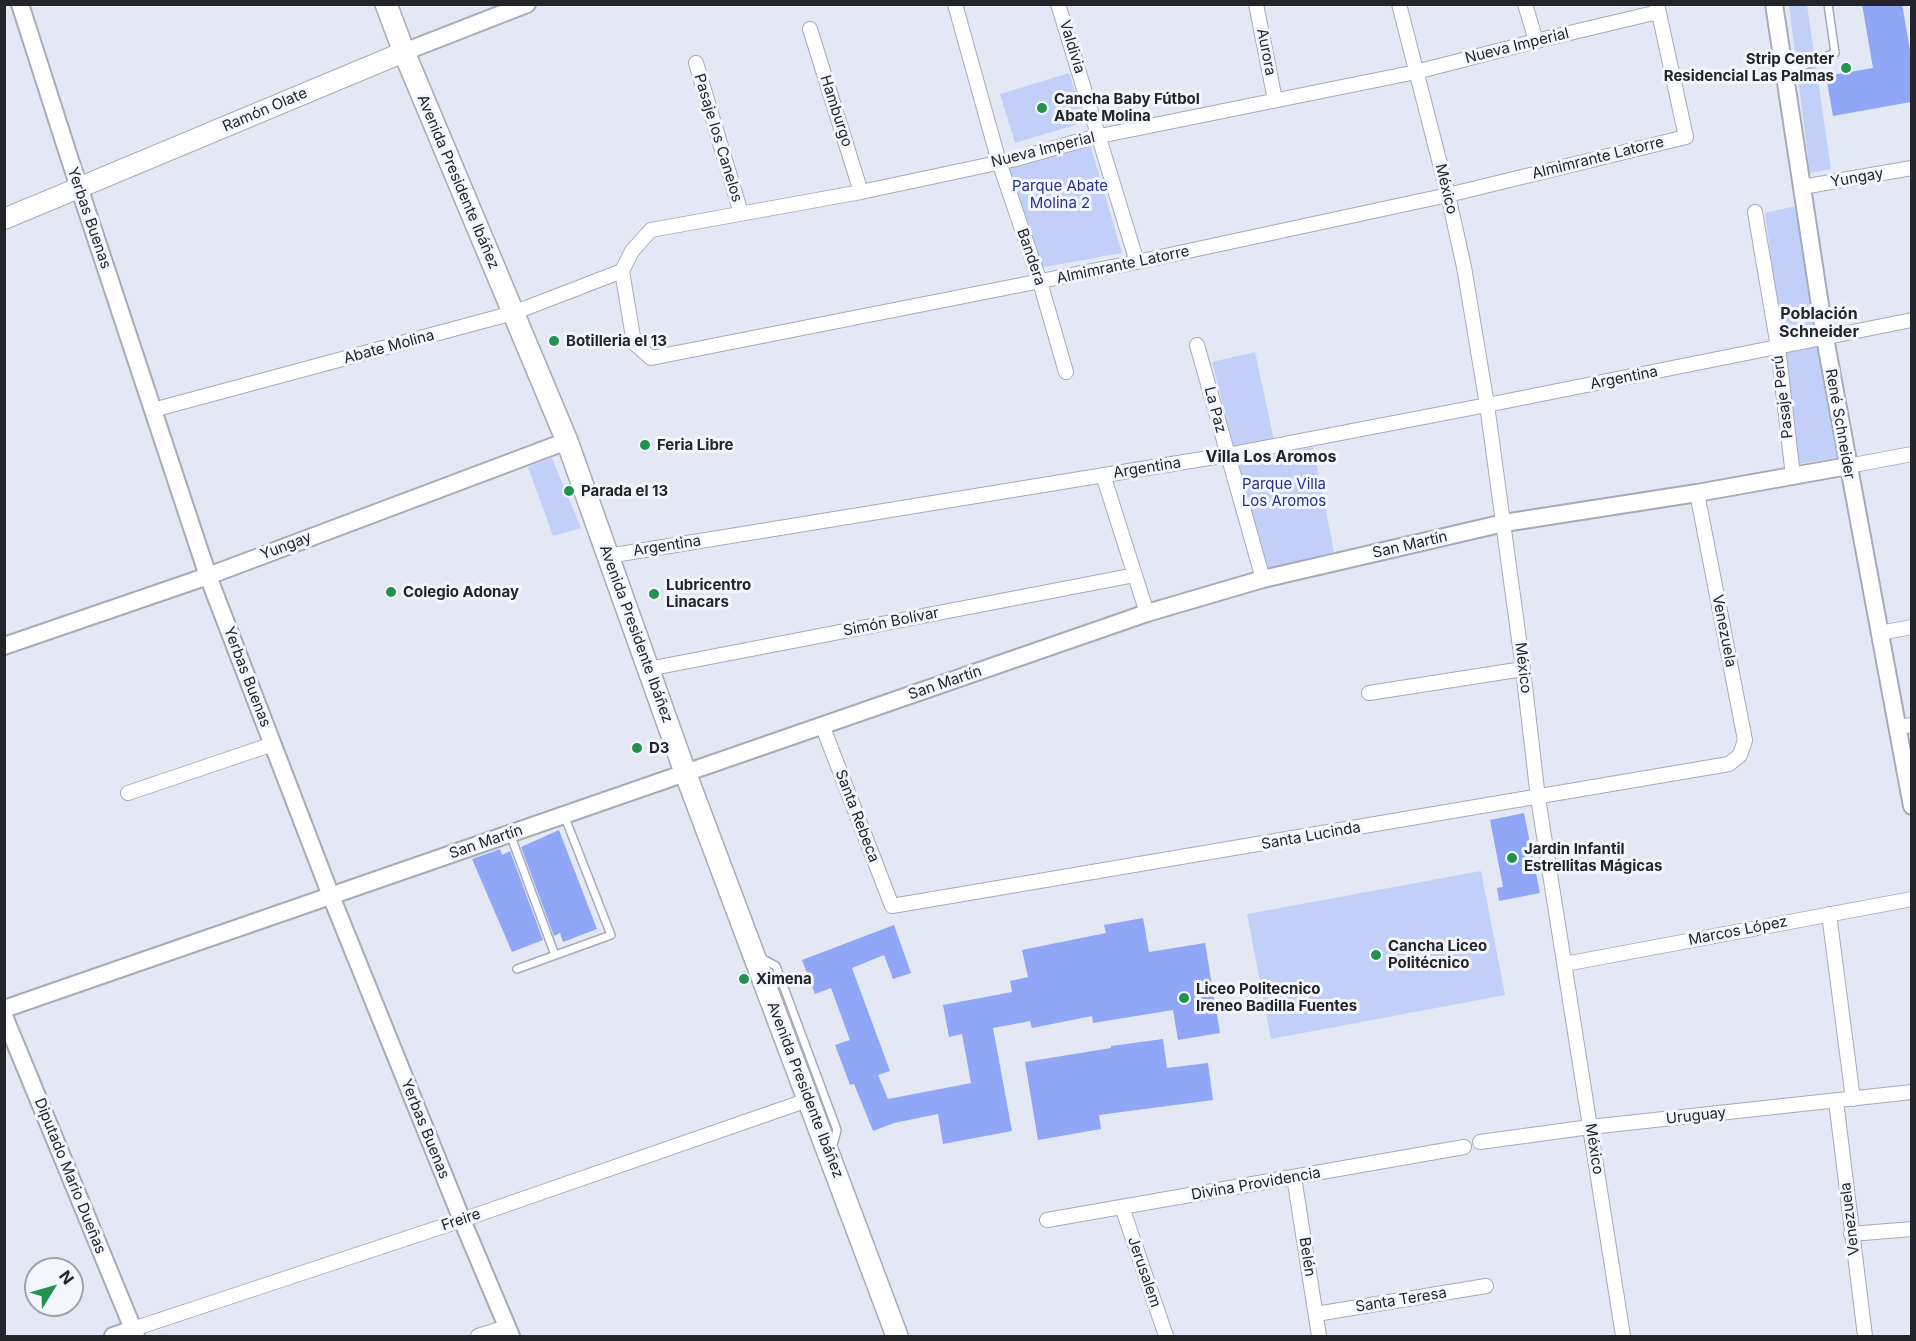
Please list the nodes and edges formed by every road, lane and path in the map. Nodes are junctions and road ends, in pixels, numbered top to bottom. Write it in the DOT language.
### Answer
graph roads {
  1 [pos="386,4"];
  2 [pos="527,4"];
  3 [pos="955,4"];
  4 [pos="1058,4"];
  5 [pos="1256,4"];
  6 [pos="1399,4"];
  7 [pos="1525,4"];
  8 [pos="1774,4"];
  9 [pos="1828,4"];
  10 [pos="22,5"];
  11 [pos="1657,8"];
  12 [pos="810,29"];
  13 [pos="1536,41"];
  14 [pos="404,52"];
  15 [pos="696,63"];
  16 [pos="1416,72"];
  17 [pos="1785,73"];
  18 [pos="1275,100"];
  19 [pos="1099,136"];
  20 [pos="999,162"];
  21 [pos="1911,168"];
  22 [pos="1802,187"];
  23 [pos="80,188"];
  24 [pos="861,192"];
  25 [pos="1448,195"];
  26 [pos="1755,212"];
  27 [pos="741,213"];
  28 [pos="4,219"];
  29 [pos="1137,262"];
  30 [pos="622,271"];
  31 [pos="1040,282"];
  32 [pos="513,313"];
  33 [pos="1911,320"];
  34 [pos="1825,338"];
  35 [pos="1197,345"];
  36 [pos="1778,347"];
  37 [pos="1066,372"];
  38 [pos="1487,405"];
  39 [pos="153,410"];
  40 [pos="567,441"];
  41 [pos="1911,454"];
  42 [pos="1227,455"];
  43 [pos="1848,466"];
  44 [pos="1103,475"];
  45 [pos="1793,476"];
  46 [pos="1697,493"];
  47 [pos="1504,523"];
  48 [pos="608,556"];
  49 [pos="1135,575"];
  50 [pos="208,576"];
  51 [pos="1263,579"];
  52 [pos="1147,613"];
  53 [pos="1911,627"];
  54 [pos="1879,633"];
  55 [pos="4,646"];
  56 [pos="648,669"];
  57 [pos="1523,669"];
  58 [pos="1369,693"];
  59 [pos="822,725"];
  60 [pos="1904,726"];
  61 [pos="273,744"];
  62 [pos="1730,764"];
  63 [pos="685,772"];
  64 [pos="128,793"];
  65 [pos="1538,798"];
  66 [pos="1911,806"];
  67 [pos="564,815"];
  68 [pos="509,834"];
  69 [pos="331,896"];
  70 [pos="1911,899"];
  71 [pos="892,906"];
  72 [pos="1829,914"];
  73 [pos="754,954"];
  74 [pos="555,955"];
  75 [pos="1565,964"];
  76 [pos="517,969"];
  77 [pos="4,1009"];
  78 [pos="4,1016"];
  79 [pos="1911,1092"];
  80 [pos="1852,1099"];
  81 [pos="808,1100"];
  82 [pos="1836,1101"];
  83 [pos="1590,1127"];
  84 [pos="1480,1142"];
  85 [pos="1464,1147"];
  86 [pos="830,1158"];
  87 [pos="1294,1177"];
  88 [pos="1122,1207"];
  89 [pos="462,1220"];
  90 [pos="1047,1220"];
  91 [pos="1911,1229"];
  92 [pos="1851,1234"];
  93 [pos="1486,1286"];
  94 [pos="1316,1314"];
  95 [pos="509,1332"];
  96 [pos="134,1333"];
  97 [pos="113,1336"];
  98 [pos="477,1336"];
  99 [pos="897,1336"];
  100 [pos="1167,1336"];
  101 [pos="1319,1336"];
  102 [pos="1623,1336"];
  103 [pos="1865,1336"];
  1 -- 14 [label="main road, Avenida Presidente Ibáñez"];
  2 -- 14 [label="street, Ramón Olate"];
  3 -- 20 [label="street, Bandera"];
  4 -- 19 [label="street, Valdivia"];
  5 -- 18 [label="street, Aurora"];
  6 -- 16 [label="street, México"];
  7 -- 13 [label="street"];
  8 -- 17 [label="street, René Schneider"];
  9 -- 17 [label="lane"];
  10 -- 23 [label="street, Yerbas Buenas"];
  11 -- 13 [label="street, Nueva Imperial"];
  11 -- 25 [label="street, Almimrante Latorre"];
  12 -- 24 [label="street, Hamburgo"];
  13 -- 16 [label="street, Nueva Imperial"];
  14 -- 23 [label="main road, Ramón Olate"];
  14 -- 32 [label="main road, Avenida Presidente Ibáñez"];
  15 -- 27 [label="street, Pasaje los Canelos"];
  16 -- 18 [label="street, Nueva Imperial"];
  16 -- 25 [label="street, México"];
  17 -- 22 [label="street, René Schneider"];
  18 -- 19 [label="street, Nueva Imperial"];
  19 -- 20 [label="street, Nueva Imperial"];
  19 -- 29 [label="street, Valdivia"];
  20 -- 24 [label="street, Nueva Imperial"];
  20 -- 31 [label="street, Bandera"];
  21 -- 22 [label="street, Yungay"];
  22 -- 34 [label="street, René Schneider"];
  23 -- 28 [label="main road, Ramón Olate"];
  23 -- 39 [label="street, Yerbas Buenas"];
  24 -- 27 [label="street, Nueva Imperial"];
  25 -- 29 [label="street, Almimrante Latorre"];
  25 -- 38 [label="street, México"];
  26 -- 36 [label="street, Pasaje Perú"];
  27 -- 30 [label="street, Nueva Imperial"];
  29 -- 31 [label="street, Almimrante Latorre"];
  30 -- 31 [label="street, Almimrante Latorre"];
  30 -- 32 [label="street, Abate Molina"];
  31 -- 37 [label="street, Bandera"];
  32 -- 39 [label="street, Abate Molina"];
  32 -- 40 [label="main road, Avenida Presidente Ibáñez"];
  33 -- 34 [label="street, Argentina"];
  34 -- 36 [label="street, Argentina"];
  34 -- 43 [label="street, René Schneider"];
  35 -- 42 [label="street, La Paz"];
  36 -- 38 [label="street, Argentina"];
  36 -- 45 [label="street, Pasaje Perú"];
  38 -- 42 [label="street, Argentina"];
  38 -- 47 [label="street, México"];
  39 -- 50 [label="street, Yerbas Buenas"];
  40 -- 48 [label="main road, Avenida Presidente Ibáñez"];
  40 -- 50 [label="street, Yungay"];
  41 -- 43 [label="street, San Martín"];
  42 -- 44 [label="street, Argentina"];
  42 -- 51 [label="street, La Paz"];
  43 -- 45 [label="street, San Martín"];
  43 -- 54 [label="street, René Schneider"];
  44 -- 48 [label="street, Argentina"];
  44 -- 49 [label="street"];
  45 -- 46 [label="street, San Martín"];
  46 -- 47 [label="street, San Martín"];
  46 -- 62 [label="street, Venezuela"];
  47 -- 51 [label="street, San Martín"];
  47 -- 57 [label="street, México"];
  48 -- 56 [label="main road, Avenida Presidente Ibáñez"];
  49 -- 52 [label="street"];
  49 -- 56 [label="street, Simón Bolívar"];
  50 -- 55 [label="street, Yungay"];
  50 -- 61 [label="street, Yerbas Buenas"];
  51 -- 52 [label="street, San Martín"];
  52 -- 59 [label="street, San Martín"];
  53 -- 54 [label="street"];
  54 -- 60 [label="street, René Schneider"];
  56 -- 63 [label="main road, Avenida Presidente Ibáñez"];
  57 -- 58 [label="street"];
  57 -- 65 [label="street, México"];
  59 -- 63 [label="street, San Martín"];
  59 -- 71 [label="street, Santa Rebeca"];
  60 -- 66 [label="street, René Schneider"];
  61 -- 64 [label="street"];
  61 -- 69 [label="street, Yerbas Buenas"];
  62 -- 65 [label="street, Santa Lucinda"];
  63 -- 67 [label="street, San Martín"];
  63 -- 73 [label="main road, Avenida Presidente Ibáñez"];
  65 -- 71 [label="street, Santa Lucinda"];
  65 -- 75 [label="street, México"];
  67 -- 68 [label="street, San Martín"];
  67 -- 74 [label="lane"];
  68 -- 69 [label="street, San Martín"];
  68 -- 74 [label="lane"];
  69 -- 77 [label="street, San Martín"];
  69 -- 89 [label="street, Yerbas Buenas"];
  70 -- 72 [label="street, Marcos López"];
  72 -- 75 [label="street, Marcos López"];
  72 -- 80 [label="street"];
  73 -- 81 [label="main road, Avenida Presidente Ibáñez"];
  73 -- 86 [label="lane"];
  74 -- 76 [label="lane"];
  75 -- 83 [label="street, México"];
  78 -- 96 [label="street, Diputado Mario Dueñas"];
  79 -- 80 [label="street, Uruguay"];
  80 -- 82 [label="street, Uruguay"];
  81 -- 86 [label="main road, Avenida Presidente Ibáñez"];
  81 -- 89 [label="street, Freire"];
  82 -- 83 [label="street, Uruguay"];
  82 -- 92 [label="street, Venezuela"];
  83 -- 84 [label="street, Uruguay"];
  83 -- 102 [label="street, México"];
  85 -- 87 [label="street, Divina Providencia"];
  86 -- 99 [label="main road, Avenida Presidente Ibáñez"];
  87 -- 88 [label="street, Divina Providencia"];
  87 -- 94 [label="street, Belén"];
  88 -- 90 [label="street, Divina Providencia"];
  88 -- 100 [label="street, Jerusalem"];
  89 -- 95 [label="street, Yerbas Buenas"];
  89 -- 96 [label="street, Freire"];
  91 -- 92 [label="street"];
  92 -- 103 [label="street, Venezuela"];
  93 -- 94 [label="street, Santa Teresa"];
  94 -- 101 [label="street, Belén"];
  95 -- 98 [label="street"];
  96 -- 97 [label="street, Freire"];
}
